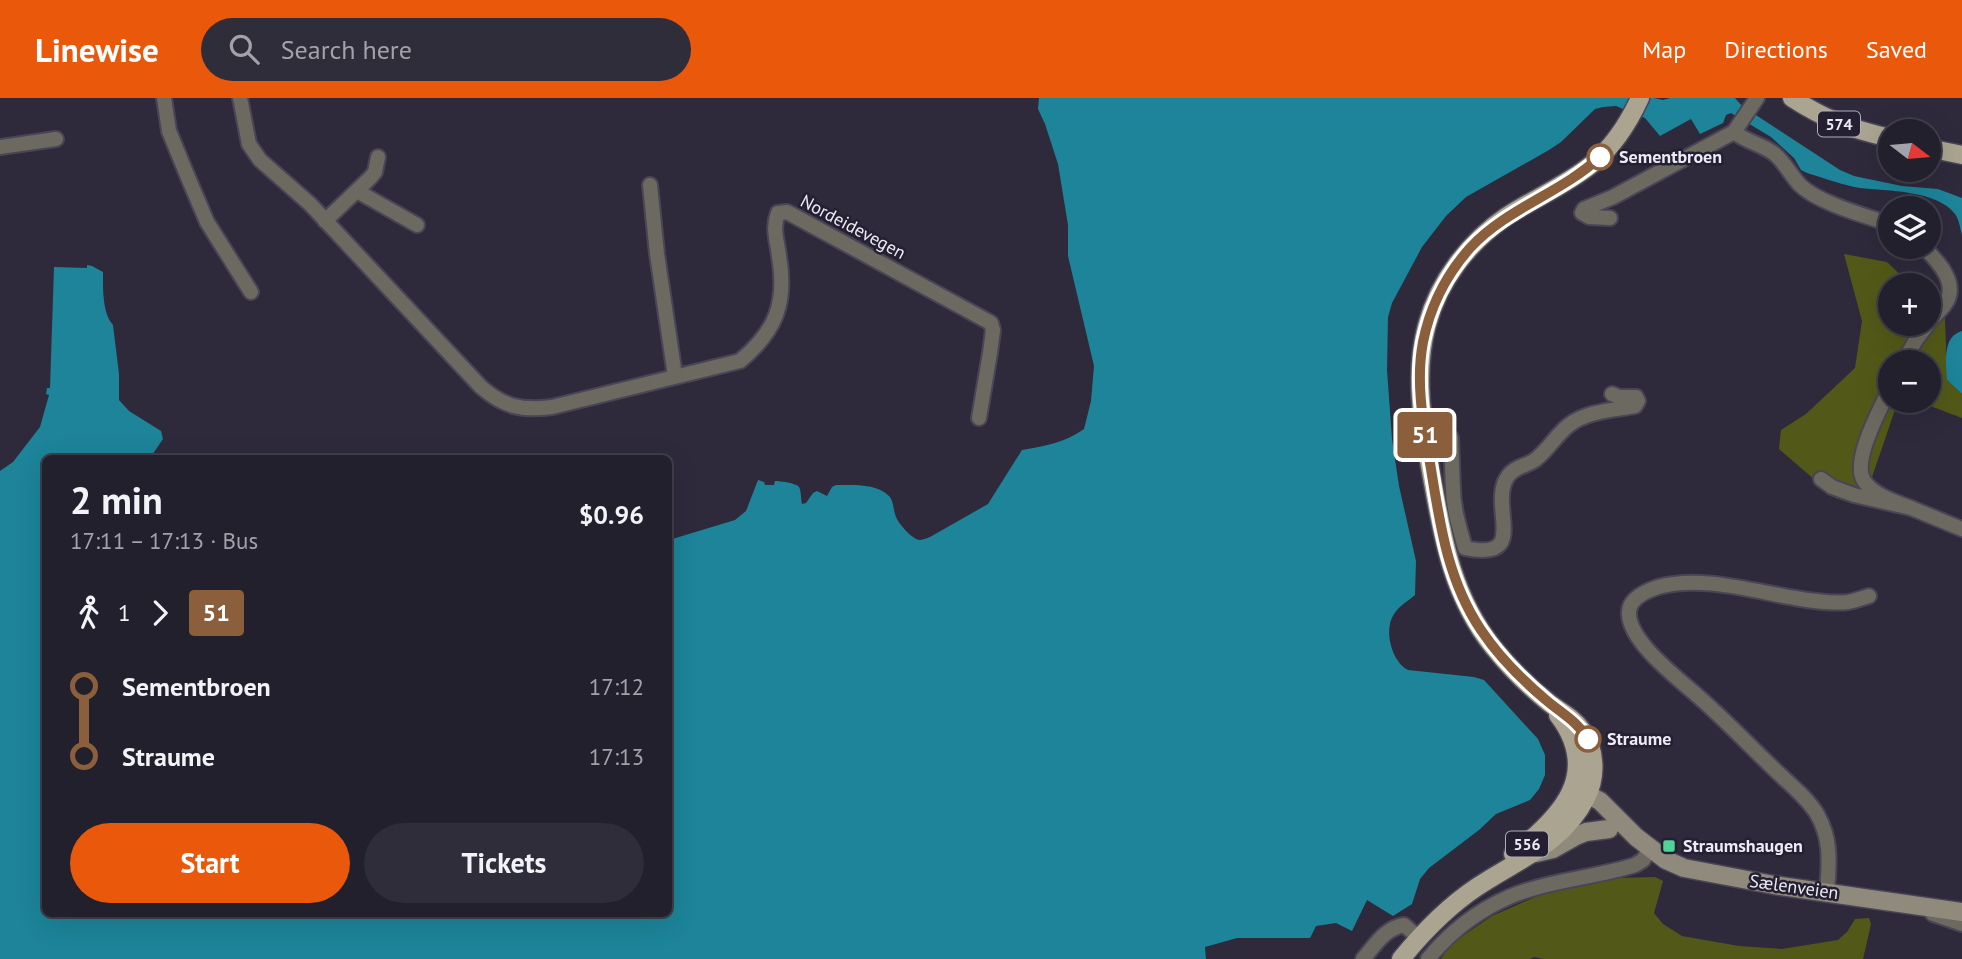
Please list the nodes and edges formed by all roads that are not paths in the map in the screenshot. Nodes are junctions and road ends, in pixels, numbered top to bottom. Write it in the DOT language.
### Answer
graph roads {
  1 [pos="164,98"];
  2 [pos="240,98"];
  3 [pos="1640,98"];
  4 [pos="1792,98"];
  5 [pos="1745,115"];
  6 [pos="1878,135"];
  7 [pos="56,139"];
  8 [pos="0,147"];
  9 [pos="1941,151"];
  10 [pos="1962,155"];
  11 [pos="378,157"];
  12 [pos="650,185"];
  13 [pos="357,191"];
  14 [pos="1610,218"];
  15 [pos="325,220"];
  16 [pos="1878,220"];
  17 [pos="417,225"];
  18 [pos="1935,259"];
  19 [pos="251,292"];
  20 [pos="1941,308"];
  21 [pos="675,376"];
  22 [pos="1612,394"];
  23 [pos="1879,413"];
  24 [pos="979,418"];
  25 [pos="1426,444"];
  26 [pos="1821,479"];
  27 [pos="1911,508"];
  28 [pos="1962,529"];
  29 [pos="1869,596"];
  30 [pos="1579,801"];
  31 [pos="1609,830"];
  32 [pos="1636,837"];
  33 [pos="1651,849"];
  34 [pos="1532,854"];
  35 [pos="1480,885"];
  36 [pos="1827,892"];
  37 [pos="1928,907"];
  38 [pos="1962,912"];
  39 [pos="1962,924"];
  40 [pos="1418,937"];
  41 [pos="1363,959"];
  42 [pos="1401,959"];
  43 [pos="1428,959"];
  1 -- 19 [label="street"];
  2 -- 15 [label="street, Nordeidevegen"];
  3 -- 25 [label="main road, 556"];
  4 -- 6 [label="main road, 574"];
  5 -- 14 [label="street"];
  5 -- 16 [label="street"];
  7 -- 8 [label="street"];
  9 -- 10 [label="main road"];
  11 -- 13 [label="street"];
  12 -- 21 [label="street"];
  13 -- 15 [label="street"];
  13 -- 17 [label="street"];
  15 -- 21 [label="street, Nordeidevegen"];
  18 -- 20 [label="street"];
  21 -- 24 [label="street, Nordeidevegen"];
  22 -- 25 [label="street"];
  23 -- 27 [label="street"];
  25 -- 30 [label="main road, 556"];
  26 -- 27 [label="street"];
  27 -- 28 [label="street"];
  29 -- 36 [label="street"];
  30 -- 31 [label="street, Sælenveien"];
  30 -- 32 [label="street, Sælenveien"];
  30 -- 34 [label="main road, 556"];
  30 -- 35 [label="main road, 556"];
  31 -- 32 [label="street, Sælenveien"];
  31 -- 34 [label="street"];
  32 -- 33 [label="street, Sælenveien"];
  33 -- 36 [label="street, Sælenveien"];
  33 -- 43 [label="street"];
  34 -- 35 [label="main road, 556"];
  35 -- 40 [label="main road, 556"];
  36 -- 37 [label="street, Sælenveien"];
  37 -- 38 [label="street, Sælenveien"];
  37 -- 39 [label="street"];
  40 -- 41 [label="street"];
  40 -- 42 [label="main road, 556"];
}
